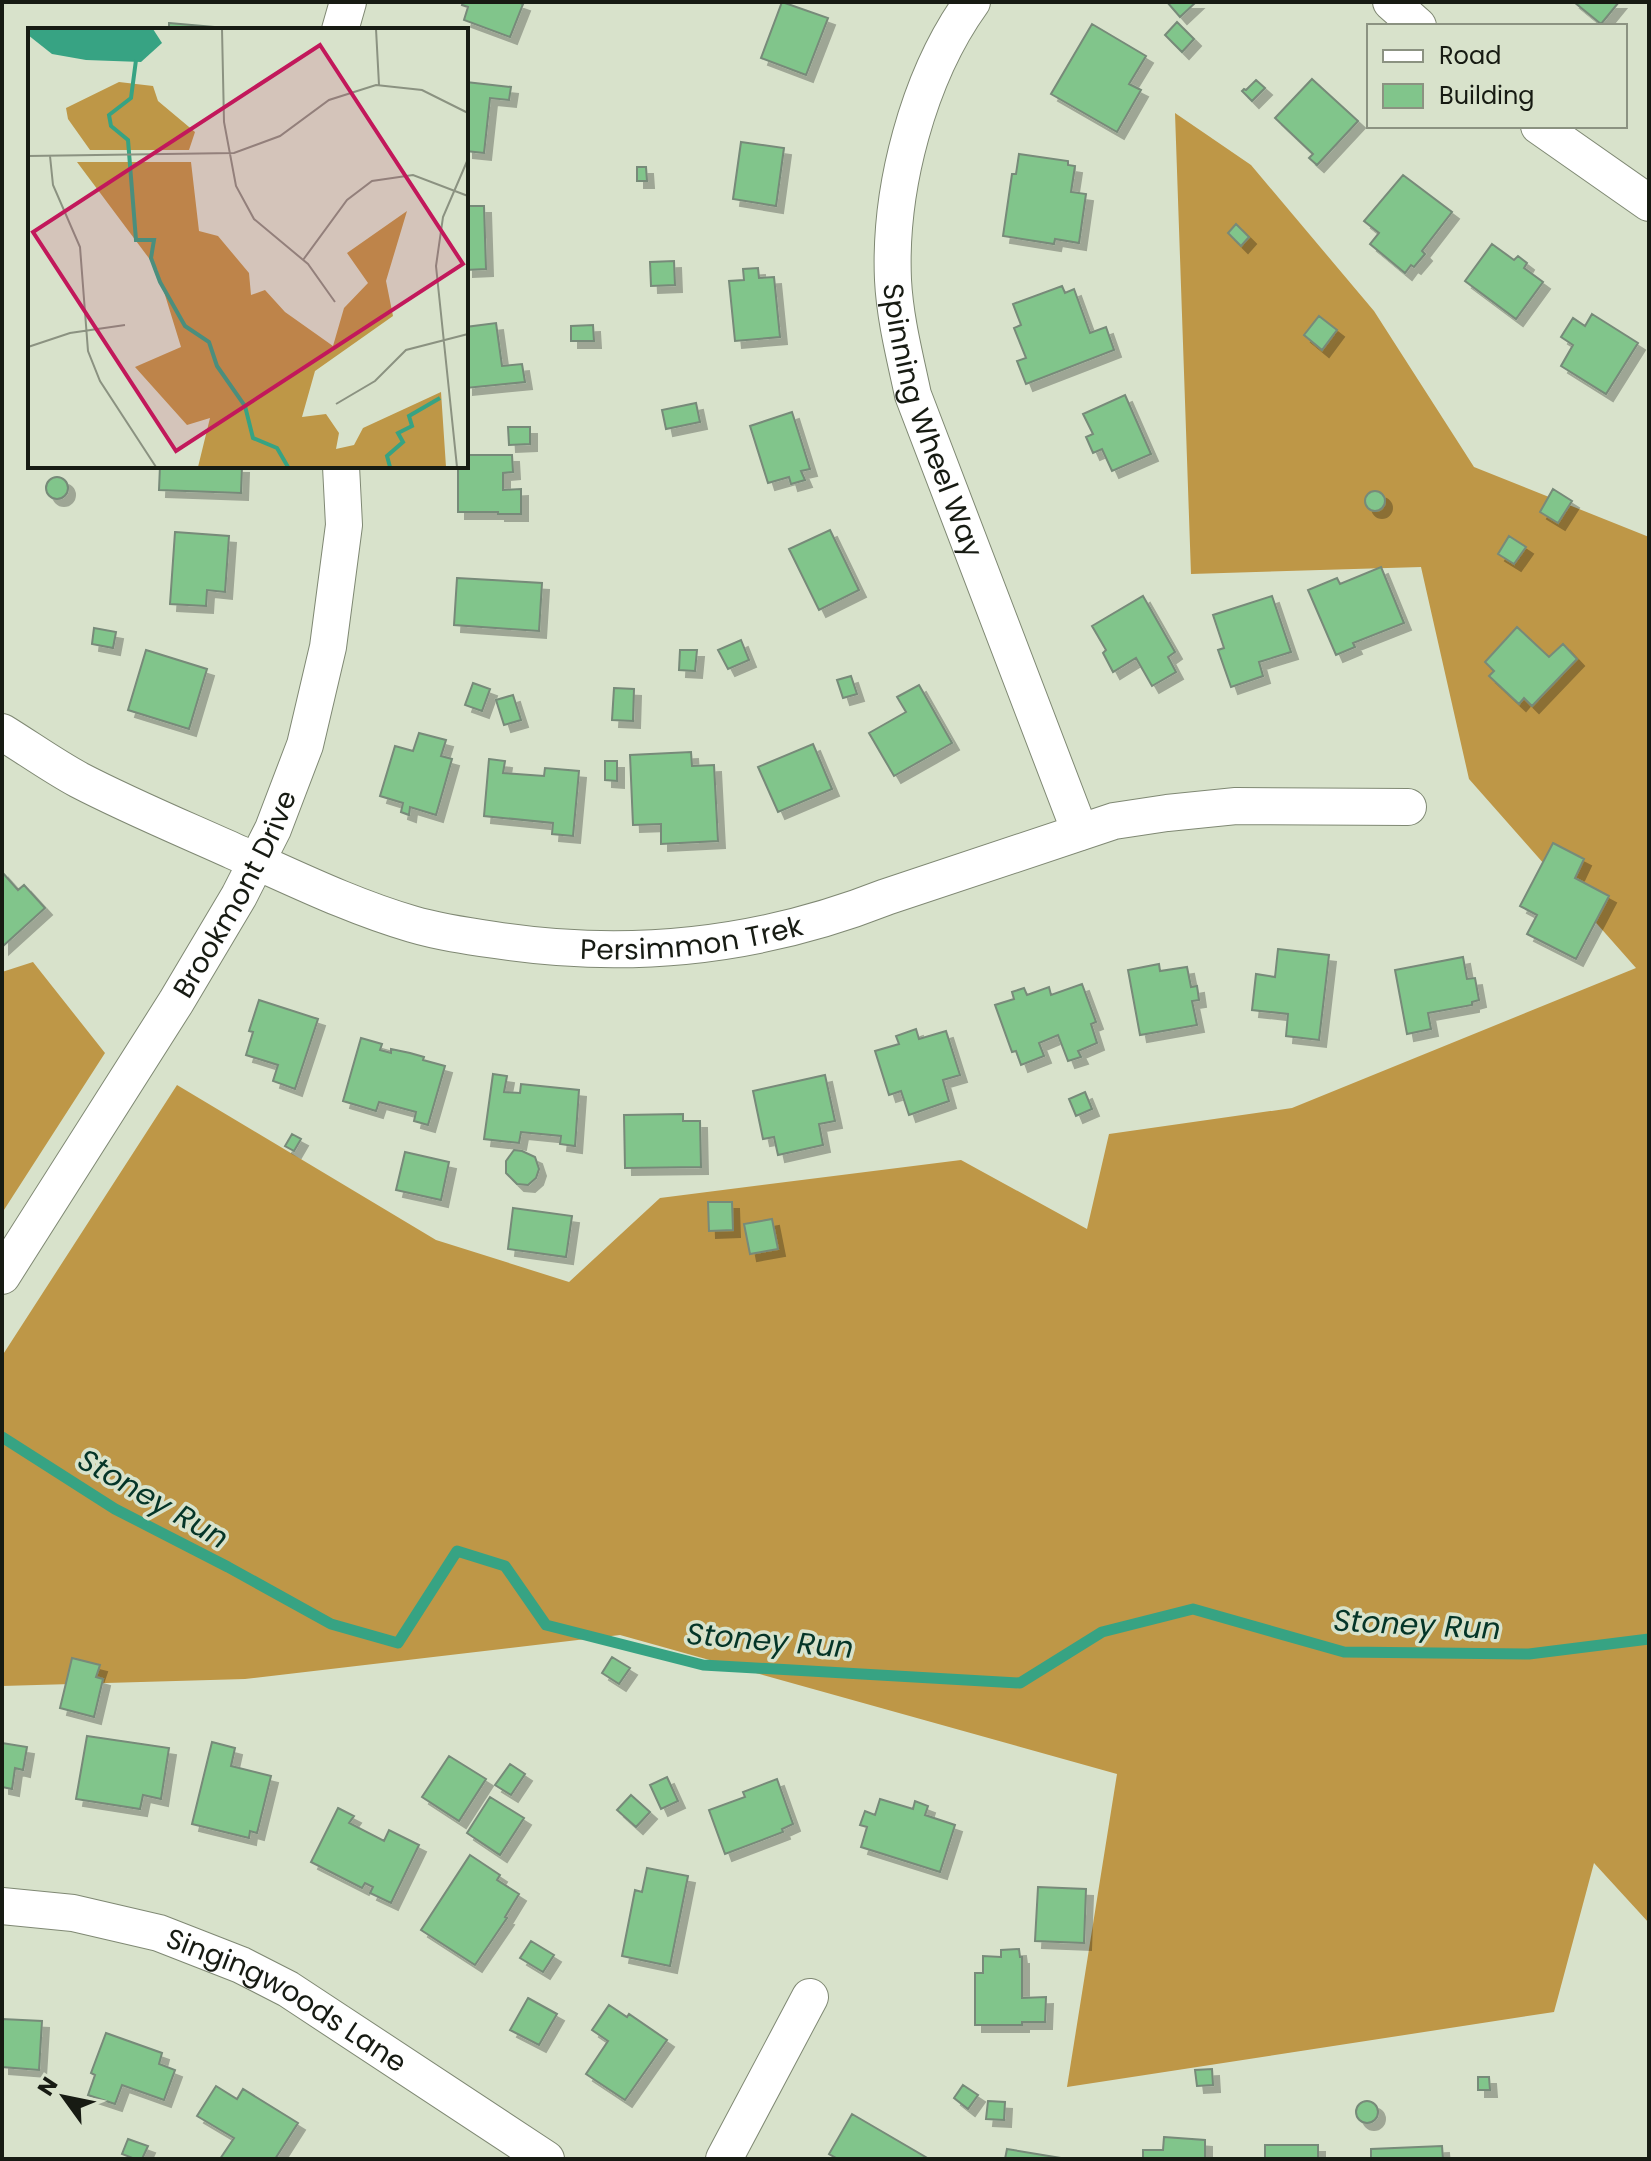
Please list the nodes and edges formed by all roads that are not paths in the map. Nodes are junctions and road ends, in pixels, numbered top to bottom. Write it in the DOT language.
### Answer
graph roads {
  1 [pos="348,2"];
  2 [pos="972,2"];
  3 [pos="1391,2"];
  4 [pos="1416,24"];
  5 [pos="341,28"];
  6 [pos="1542,128"];
  7 [pos="1649,203"];
  8 [pos="341,468"];
  9 [pos="2,732"];
  10 [pos="1408,807"];
  11 [pos="1080,832"];
  12 [pos="257,861"];
  13 [pos="2,1276"];
  14 [pos="2,1906"];
  15 [pos="810,1997"];
  16 [pos="546,2159"];
  17 [pos="724,2159"];
  1 -- 5 [label="street"];
  2 -- 11 [label="street, Spinning Wheel Way"];
  3 -- 4 [label="street"];
  6 -- 7 [label="street"];
  8 -- 12 [label="street, Brookmont Drive"];
  9 -- 12 [label="street, Persimmon Trek"];
  10 -- 11 [label="street, Persimmon Trek"];
  11 -- 12 [label="street, Persimmon Trek"];
  12 -- 13 [label="street, Brookmont Drive"];
  14 -- 16 [label="street, Singingwoods Lane"];
  15 -- 17 [label="street"];
}
